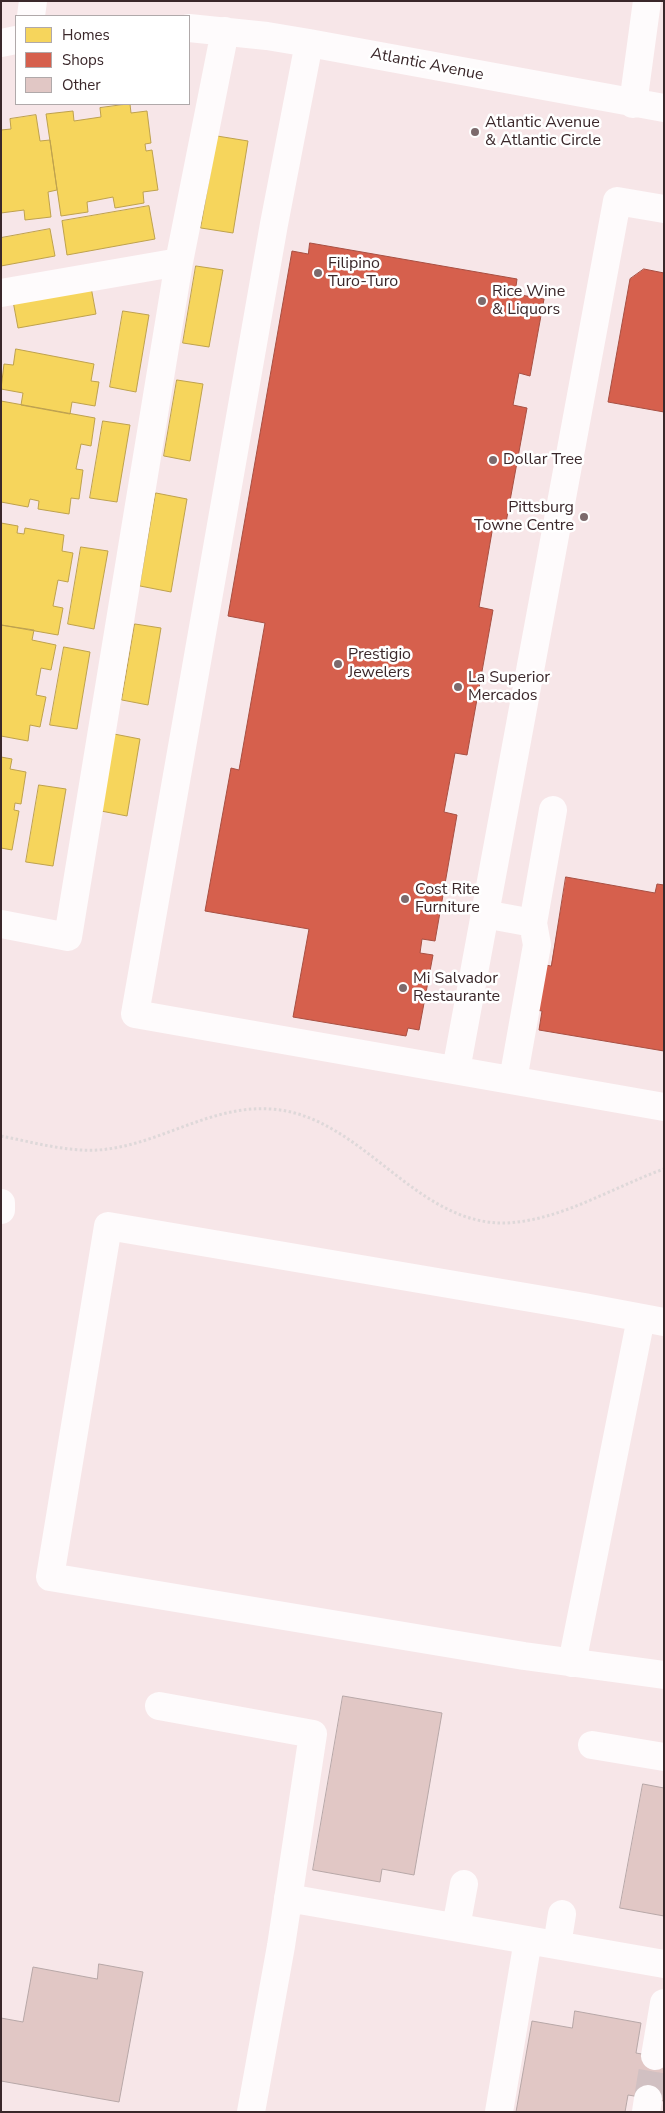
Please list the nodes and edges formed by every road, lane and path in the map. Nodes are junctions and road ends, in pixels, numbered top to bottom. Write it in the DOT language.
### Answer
graph roads {
  1 [pos="33,1"];
  2 [pos="648,1"];
  3 [pos="31,15"];
  4 [pos="190,28"];
  5 [pos="225,31"];
  6 [pos="15,40"];
  7 [pos="1,43"];
  8 [pos="309,43"];
  9 [pos="633,104"];
  10 [pos="664,108"];
  11 [pos="664,209"];
  12 [pos="179,262"];
  13 [pos="1,293"];
  14 [pos="553,810"];
  15 [pos="484,914"];
  16 [pos="534,923"];
  17 [pos="1,924"];
  18 [pos="456,1070"];
  19 [pos="513,1080"];
  20 [pos="664,1107"];
  21 [pos="1,1136"];
  22 [pos="664,1169"];
  23 [pos="1,1203"];
  24 [pos="1,1210"];
  25 [pos="652,1320"];
  26 [pos="572,1663"];
  27 [pos="664,1676"];
  28 [pos="158,1706"];
  29 [pos="592,1745"];
  30 [pos="664,1757"];
  31 [pos="464,1884"];
  32 [pos="288,1898"];
  33 [pos="562,1914"];
  34 [pos="456,1928"];
  35 [pos="528,1940"];
  36 [pos="557,1945"];
  37 [pos="664,1964"];
  38 [pos="664,2002"];
  39 [pos="655,2056"];
  40 [pos="251,2112"];
  41 [pos="500,2112"];
  1 -- 3 [label="street"];
  2 -- 9 [label="street"];
  4 -- 5 [label="street, Atlantic Avenue"];
  5 -- 8 [label="street, Atlantic Avenue"];
  5 -- 12 [label="street"];
  6 -- 7 [label="street"];
  8 -- 9 [label="street, Atlantic Avenue"];
  8 -- 18 [label="street"];
  9 -- 10 [label="street, Atlantic Avenue"];
  11 -- 15 [label="street"];
  12 -- 13 [label="street"];
  12 -- 17 [label="street"];
  14 -- 16 [label="street"];
  15 -- 16 [label="street"];
  15 -- 18 [label="street"];
  16 -- 19 [label="street"];
  18 -- 19 [label="street"];
  19 -- 20 [label="street"];
  21 -- 22 [label="path"];
  23 -- 24 [label="street"];
  25 -- 26 [label="street"];
  25 -- 26 [label="street"];
  26 -- 27 [label="street"];
  28 -- 32 [label="street"];
  29 -- 30 [label="street"];
  31 -- 34 [label="street"];
  32 -- 34 [label="street"];
  32 -- 40 [label="street"];
  33 -- 36 [label="street"];
  34 -- 35 [label="street"];
  35 -- 36 [label="street"];
  35 -- 41 [label="street"];
  36 -- 37 [label="street"];
  38 -- 39 [label="street"];
}
